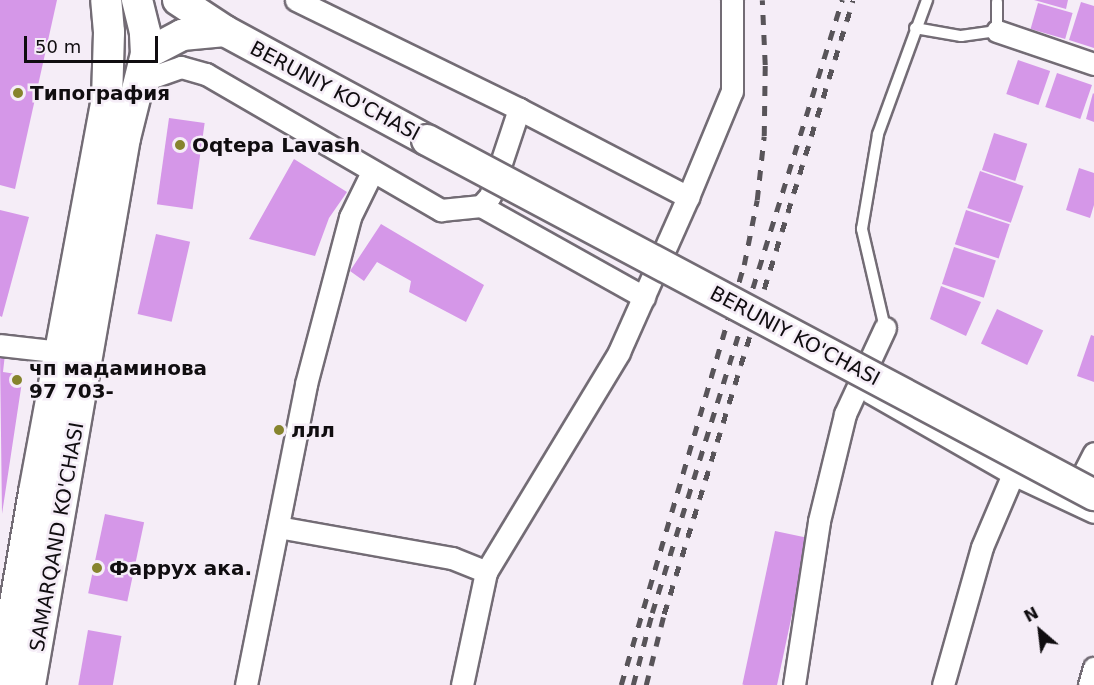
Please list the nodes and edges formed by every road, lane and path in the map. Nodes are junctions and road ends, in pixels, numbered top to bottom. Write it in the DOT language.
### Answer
graph roads {
  1 [pos="106,0"];
  2 [pos="137,0"];
  3 [pos="178,0"];
  4 [pos="215,0"];
  5 [pos="296,0"];
  6 [pos="732,0"];
  7 [pos="927,0"];
  8 [pos="995,1"];
  9 [pos="915,28"];
  10 [pos="225,31"];
  11 [pos="997,31"];
  12 [pos="1094,64"];
  13 [pos="143,67"];
  14 [pos="519,109"];
  15 [pos="431,132"];
  16 [pos="372,172"];
  17 [pos="688,197"];
  18 [pos="481,206"];
  19 [pos="644,297"];
  20 [pos="885,328"];
  21 [pos="0,345"];
  22 [pos="61,352"];
  23 [pos="857,385"];
  24 [pos="1094,453"];
  25 [pos="1094,473"];
  26 [pos="1013,474"];
  27 [pos="1082,497"];
  28 [pos="1094,512"];
  29 [pos="278,527"];
  30 [pos="486,572"];
  31 [pos="1094,668"];
  32 [pos="1,685"];
  33 [pos="30,685"];
  34 [pos="246,685"];
  35 [pos="462,685"];
  36 [pos="794,685"];
  37 [pos="942,685"];
  38 [pos="1089,685"];
  1 -- 22 [label="main road, SAMARQAND KO'CHASI"];
  2 -- 13 [label="main road, SAMARQAND KO'CHASI"];
  3 -- 10 [label="main road, BERUNIY KO'CHASI"];
  4 -- 15 [label="main road, BERUNIY KO'CHASI"];
  5 -- 14 [label="street"];
  6 -- 17 [label="street"];
  7 -- 9 [label="lane"];
  8 -- 11 [label="lane"];
  9 -- 11 [label="lane"];
  9 -- 20 [label="lane"];
  10 -- 13 [label="main road"];
  10 -- 15 [label="main road, BERUNIY KO'CHASI"];
  11 -- 12 [label="street"];
  13 -- 16 [label="street"];
  13 -- 33 [label="main road, SAMARQAND KO'CHASI"];
  14 -- 17 [label="street"];
  14 -- 18 [label="street"];
  15 -- 25 [label="main road, BERUNIY KO'CHASI"];
  15 -- 27 [label="main road, BERUNIY KO'CHASI, bridge"];
  16 -- 18 [label="street"];
  16 -- 29 [label="street"];
  17 -- 19 [label="street"];
  18 -- 19 [label="street"];
  19 -- 30 [label="street"];
  20 -- 23 [label="street"];
  21 -- 22 [label="street"];
  22 -- 32 [label="main road, SAMARQAND KO'CHASI"];
  23 -- 26 [label="street"];
  23 -- 36 [label="street"];
  24 -- 27 [label="street"];
  26 -- 27 [label="street"];
  26 -- 37 [label="street"];
  27 -- 28 [label="street"];
  29 -- 30 [label="street"];
  29 -- 34 [label="street"];
  30 -- 35 [label="street"];
  31 -- 38 [label="street"];
}
